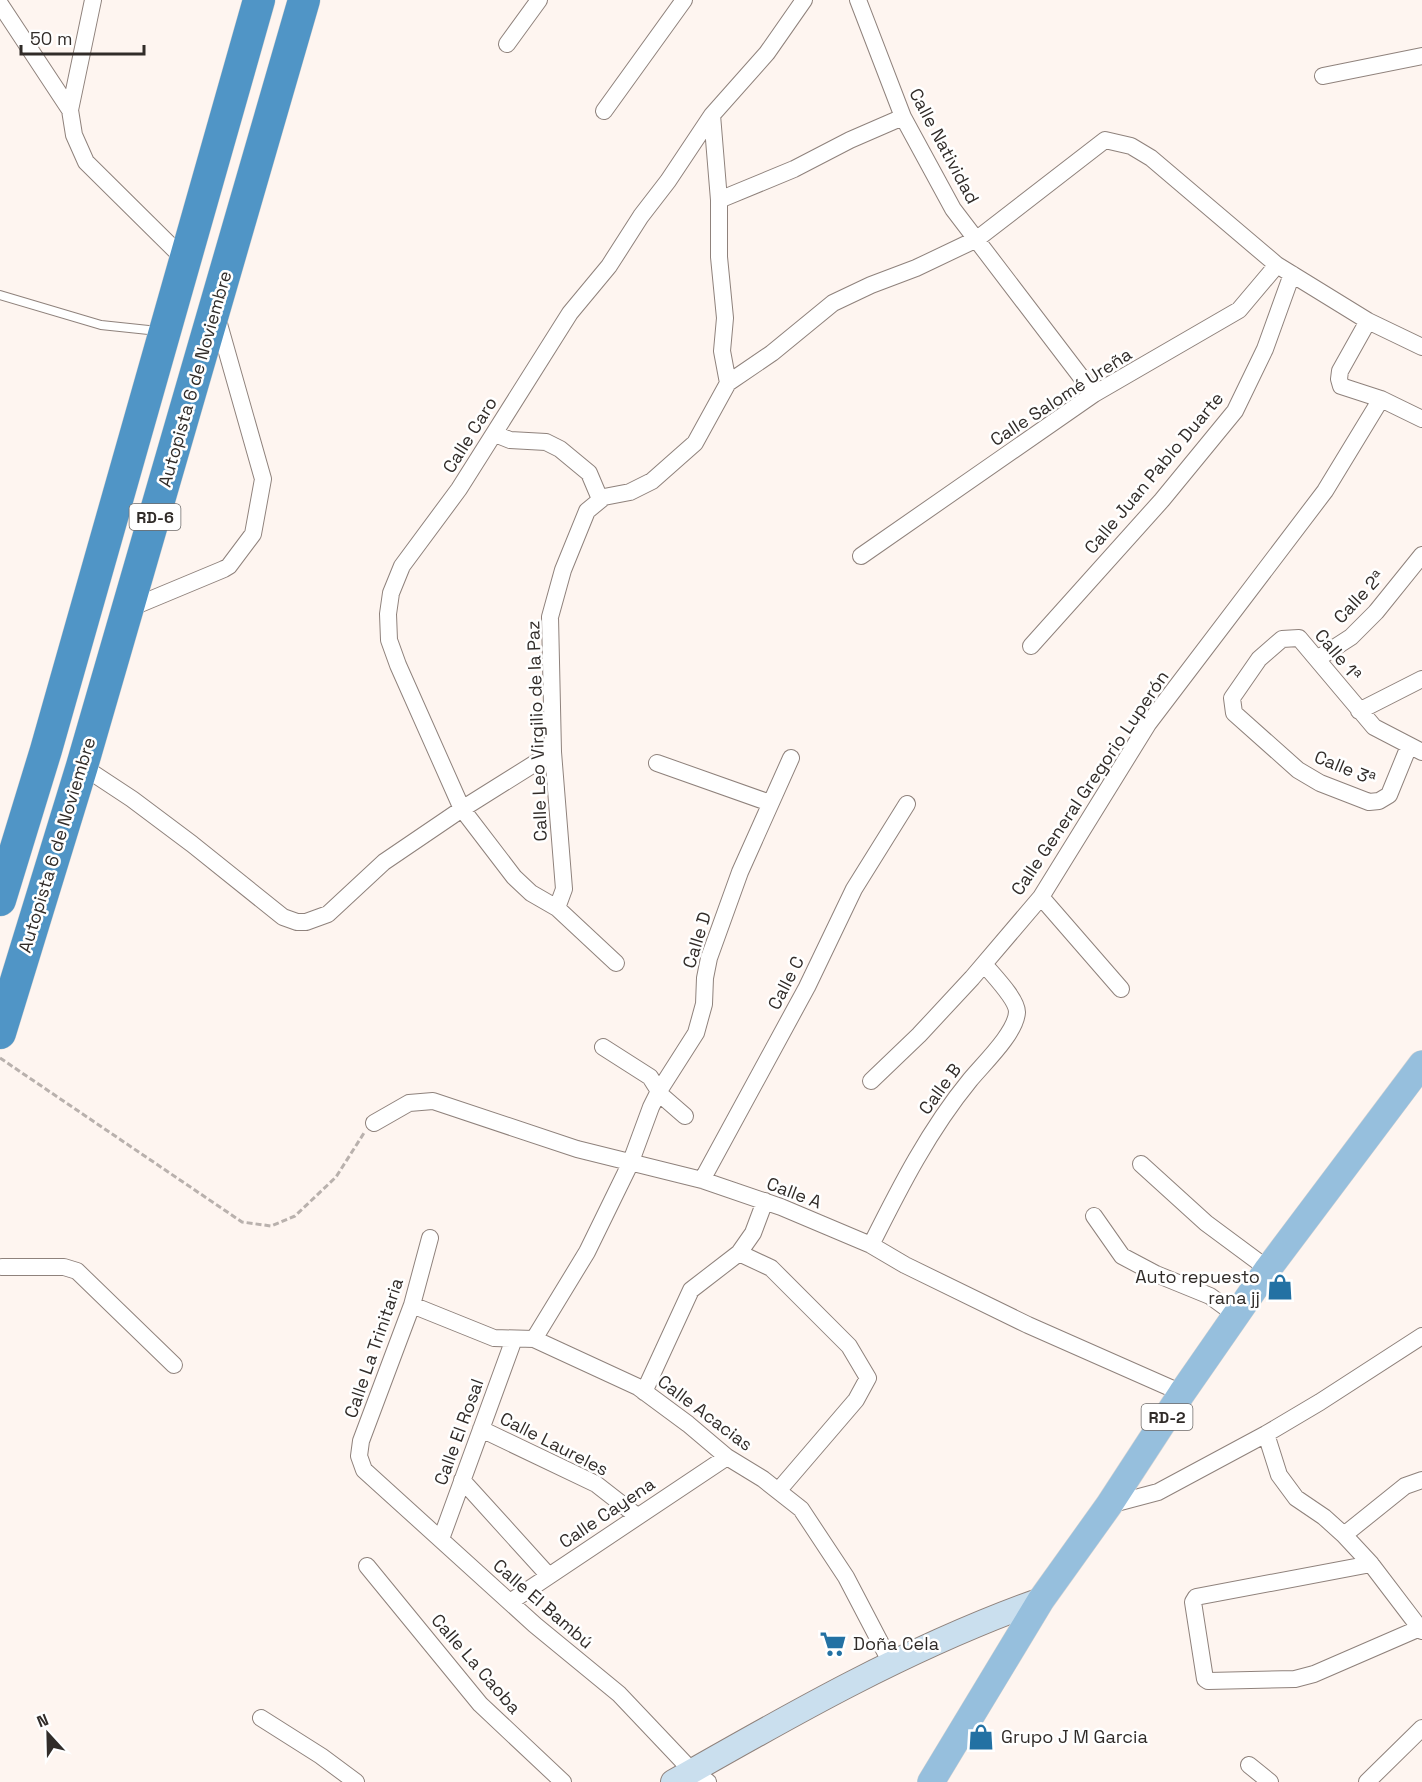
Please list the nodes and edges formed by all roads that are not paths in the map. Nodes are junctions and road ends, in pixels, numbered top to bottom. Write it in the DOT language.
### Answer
graph roads {
  1 [pos="93,0"];
  2 [pos="260,0"];
  3 [pos="304,0"];
  4 [pos="539,0"];
  5 [pos="684,0"];
  6 [pos="804,0"];
  7 [pos="858,0"];
  8 [pos="0,4"];
  9 [pos="507,44"];
  10 [pos="1422,56"];
  11 [pos="1323,76"];
  12 [pos="70,110"];
  13 [pos="604,111"];
  14 [pos="712,115"];
  15 [pos="903,117"];
  16 [pos="719,201"];
  17 [pos="977,239"];
  18 [pos="185,260"];
  19 [pos="1285,270"];
  20 [pos="0,295"];
  21 [pos="215,311"];
  22 [pos="1368,321"];
  23 [pos="165,332"];
  24 [pos="1422,347"];
  25 [pos="728,383"];
  26 [pos="1094,394"];
  27 [pos="1381,399"];
  28 [pos="1422,419"];
  29 [pos="495,434"];
  30 [pos="600,499"];
  31 [pos="1422,555"];
  32 [pos="861,556"];
  33 [pos="128,609"];
  34 [pos="1031,646"];
  35 [pos="1317,659"];
  36 [pos="1422,679"];
  37 [pos="1232,698"];
  38 [pos="1359,711"];
  39 [pos="1416,749"];
  40 [pos="553,752"];
  41 [pos="791,758"];
  42 [pos="657,763"];
  43 [pos="82,766"];
  44 [pos="770,803"];
  45 [pos="907,804"];
  46 [pos="462,809"];
  47 [pos="1041,897"];
  48 [pos="0,900"];
  49 [pos="557,908"];
  50 [pos="616,963"];
  51 [pos="984,964"];
  52 [pos="1121,989"];
  53 [pos="0,1034"];
  54 [pos="603,1047"];
  55 [pos="1422,1064"];
  56 [pos="871,1081"];
  57 [pos="659,1091"];
  58 [pos="685,1116"];
  59 [pos="374,1124"];
  60 [pos="630,1164"];
  61 [pos="1141,1164"];
  62 [pos="702,1180"];
  63 [pos="765,1201"];
  64 [pos="1094,1216"];
  65 [pos="430,1238"];
  66 [pos="871,1245"];
  67 [pos="739,1252"];
  68 [pos="1,1267"];
  69 [pos="1268,1269"];
  70 [pos="412,1305"];
  71 [pos="1236,1315"];
  72 [pos="1422,1336"];
  73 [pos="514,1339"];
  74 [pos="534,1339"];
  75 [pos="174,1365"];
  76 [pos="644,1392"];
  77 [pos="1182,1393"];
  78 [pos="481,1429"];
  79 [pos="1266,1434"];
  80 [pos="727,1457"];
  81 [pos="364,1470"];
  82 [pos="462,1480"];
  83 [pos="1422,1480"];
  84 [pos="778,1491"];
  85 [pos="1109,1505"];
  86 [pos="637,1516"];
  87 [pos="1344,1535"];
  88 [pos="441,1539"];
  89 [pos="1371,1564"];
  90 [pos="367,1566"];
  91 [pos="549,1576"];
  92 [pos="1041,1600"];
  93 [pos="510,1602"];
  94 [pos="1421,1630"];
  95 [pos="891,1663"];
  96 [pos="261,1718"];
  97 [pos="1422,1728"];
  98 [pos="1250,1765"];
  99 [pos="691,1778"];
  100 [pos="937,1779"];
  101 [pos="356,1782"];
  102 [pos="563,1782"];
  103 [pos="1270,1782"];
  104 [pos="1367,1782"];
  1 -- 12 [label="street"];
  2 -- 18 [label="highway, RD-6"];
  3 -- 21 [label="highway, Autopista 6 de Noviembre / RD-6"];
  4 -- 9 [label="street"];
  5 -- 13 [label="street"];
  6 -- 14 [label="street, Calle Caro"];
  7 -- 15 [label="street, Calle Natividad"];
  8 -- 12 [label="street"];
  10 -- 11 [label="street"];
  12 -- 18 [label="street"];
  14 -- 16 [label="street"];
  14 -- 29 [label="street, Calle Caro"];
  15 -- 16 [label="street"];
  15 -- 17 [label="street, Calle Natividad"];
  16 -- 25 [label="street"];
  17 -- 19 [label="street"];
  17 -- 25 [label="street"];
  17 -- 26 [label="street"];
  18 -- 23 [label="highway, RD-6"];
  19 -- 22 [label="street"];
  19 -- 26 [label="street, Calle Salomé Ureña"];
  19 -- 34 [label="street, Calle Juan Pablo Duarte"];
  20 -- 23 [label="lane"];
  21 -- 33 [label="highway, Autopista 6 de Noviembre / RD-6"];
  21 -- 33 [label="street"];
  22 -- 24 [label="street"];
  22 -- 27 [label="street"];
  23 -- 48 [label="highway, RD-6"];
  25 -- 30 [label="street"];
  26 -- 32 [label="street, Calle Salomé Ureña"];
  27 -- 28 [label="street"];
  27 -- 47 [label="street, Calle General Gregorio Luperón"];
  29 -- 30 [label="street"];
  29 -- 46 [label="street, Calle Caro"];
  30 -- 40 [label="street, Calle Leo Virgilio de la Paz"];
  31 -- 35 [label="street, Calle 2ª"];
  33 -- 43 [label="highway, Autopista 6 de Noviembre / RD-6"];
  35 -- 37 [label="street, Calle 1ª"];
  35 -- 38 [label="street, Calle 1ª"];
  36 -- 38 [label="street"];
  37 -- 39 [label="street, Calle 3ª"];
  38 -- 39 [label="street, Calle 1ª"];
  40 -- 46 [label="street"];
  40 -- 49 [label="street, Calle Leo Virgilio de la Paz"];
  41 -- 44 [label="street, Calle D"];
  42 -- 44 [label="street"];
  43 -- 46 [label="street"];
  43 -- 53 [label="highway, Autopista 6 de Noviembre / RD-6"];
  44 -- 57 [label="street, Calle D"];
  45 -- 62 [label="street, Calle C"];
  46 -- 49 [label="street, Calle Caro"];
  47 -- 51 [label="street, Calle General Gregorio Luperón"];
  47 -- 52 [label="street"];
  49 -- 50 [label="street, Calle Caro"];
  51 -- 56 [label="street, Calle General Gregorio Luperón"];
  51 -- 66 [label="street, Calle B"];
  54 -- 57 [label="street"];
  55 -- 69 [label="main road, RD-2"];
  57 -- 58 [label="street"];
  57 -- 60 [label="street, Calle D"];
  59 -- 60 [label="street, Calle A"];
  60 -- 62 [label="street, Calle A"];
  60 -- 74 [label="street, Calle D"];
  61 -- 69 [label="street"];
  62 -- 63 [label="street, Calle A"];
  63 -- 66 [label="street, Calle A"];
  63 -- 67 [label="street"];
  64 -- 71 [label="street"];
  65 -- 70 [label="street, Calle La Trinitaria"];
  66 -- 77 [label="street, Calle A"];
  67 -- 76 [label="street"];
  67 -- 84 [label="street"];
  68 -- 75 [label="street"];
  69 -- 71 [label="main road, RD-2"];
  70 -- 73 [label="street, Calle Acacias"];
  70 -- 81 [label="street, Calle La Trinitaria"];
  71 -- 77 [label="main road, RD-2"];
  72 -- 79 [label="street"];
  73 -- 74 [label="street, Calle Acacias"];
  73 -- 78 [label="street, Calle El Rosal"];
  74 -- 76 [label="street, Calle Acacias"];
  76 -- 80 [label="street, Calle Acacias"];
  77 -- 85 [label="main road, RD-2"];
  78 -- 82 [label="street, Calle El Rosal"];
  78 -- 86 [label="street, Calle Laureles"];
  79 -- 85 [label="street"];
  79 -- 87 [label="street"];
  80 -- 84 [label="street, Calle Acacias"];
  80 -- 86 [label="street, Calle Cayena"];
  81 -- 88 [label="street, Calle El Bambú"];
  82 -- 88 [label="street, Calle El Rosal"];
  82 -- 91 [label="street"];
  83 -- 87 [label="street"];
  84 -- 95 [label="street, Calle Acacias"];
  85 -- 92 [label="main road, RD-2"];
  86 -- 91 [label="street, Calle Cayena"];
  87 -- 89 [label="street"];
  88 -- 93 [label="street, Calle El Bambú"];
  89 -- 94 [label="street"];
  89 -- 94 [label="street"];
  90 -- 102 [label="street, Calle La Caoba"];
  91 -- 93 [label="street, Calle Cayena"];
  92 -- 95 [label="main road"];
  92 -- 100 [label="main road, RD-2"];
  93 -- 99 [label="street, Calle El Bambú"];
  95 -- 99 [label="main road"];
  96 -- 101 [label="street"];
  97 -- 104 [label="street"];
  98 -- 103 [label="street"];
}
